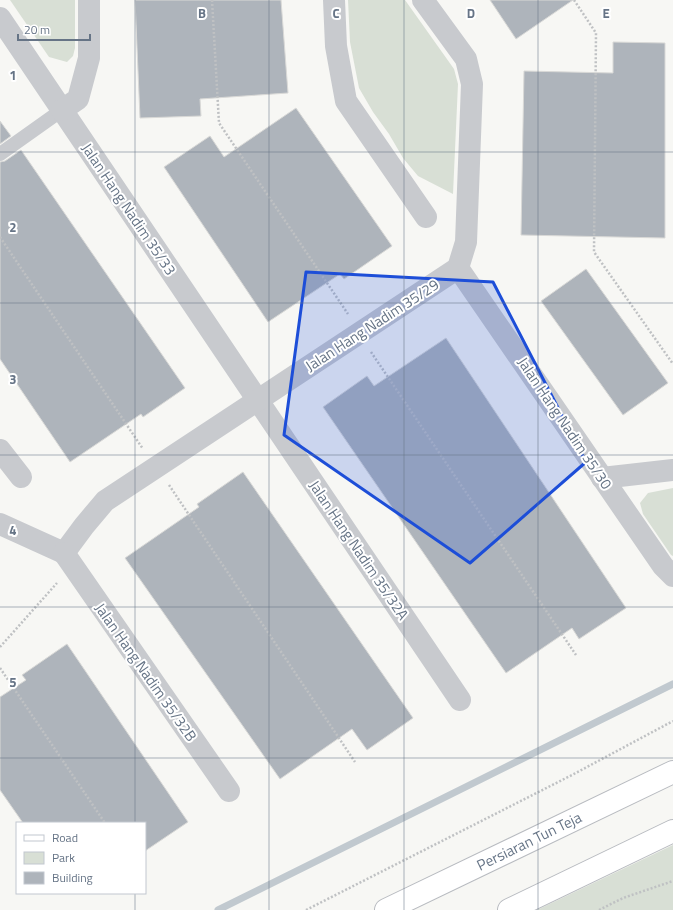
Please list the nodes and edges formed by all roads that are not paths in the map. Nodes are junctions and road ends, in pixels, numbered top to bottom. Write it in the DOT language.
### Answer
graph roads {
  1 [pos="89,0"];
  2 [pos="334,0"];
  3 [pos="423,0"];
  4 [pos="0,18"];
  5 [pos="62,110"];
  6 [pos="0,154"];
  7 [pos="426,218"];
  8 [pos="458,268"];
  9 [pos="258,400"];
  10 [pos="0,450"];
  11 [pos="673,470"];
  12 [pos="21,477"];
  13 [pos="602,478"];
  14 [pos="0,524"];
  15 [pos="64,553"];
  16 [pos="673,576"];
  17 [pos="460,700"];
  18 [pos="673,772"];
  19 [pos="229,791"];
  20 [pos="673,831"];
  21 [pos="386,910"];
  22 [pos="509,910"];
  1 -- 5 [label="street"];
  2 -- 7 [label="street"];
  3 -- 8 [label="street"];
  4 -- 5 [label="street, Jalan Hang Nadim 35/33"];
  5 -- 6 [label="lane"];
  5 -- 9 [label="street, Jalan Hang Nadim 35/33"];
  8 -- 9 [label="street, Jalan Hang Nadim 35/29"];
  8 -- 13 [label="street, Jalan Hang Nadim 35/30"];
  9 -- 15 [label="street, Jalan Hang Nadim 35/29"];
  9 -- 17 [label="street, Jalan Hang Nadim 35/32A"];
  10 -- 12 [label="street"];
  11 -- 13 [label="street"];
  13 -- 16 [label="street, Jalan Hang Nadim 35/30"];
  14 -- 15 [label="street"];
  15 -- 19 [label="street, Jalan Hang Nadim 35/32B"];
  18 -- 21 [label="main road, Persiaran Tun Teja"];
  20 -- 22 [label="main road"];
}
